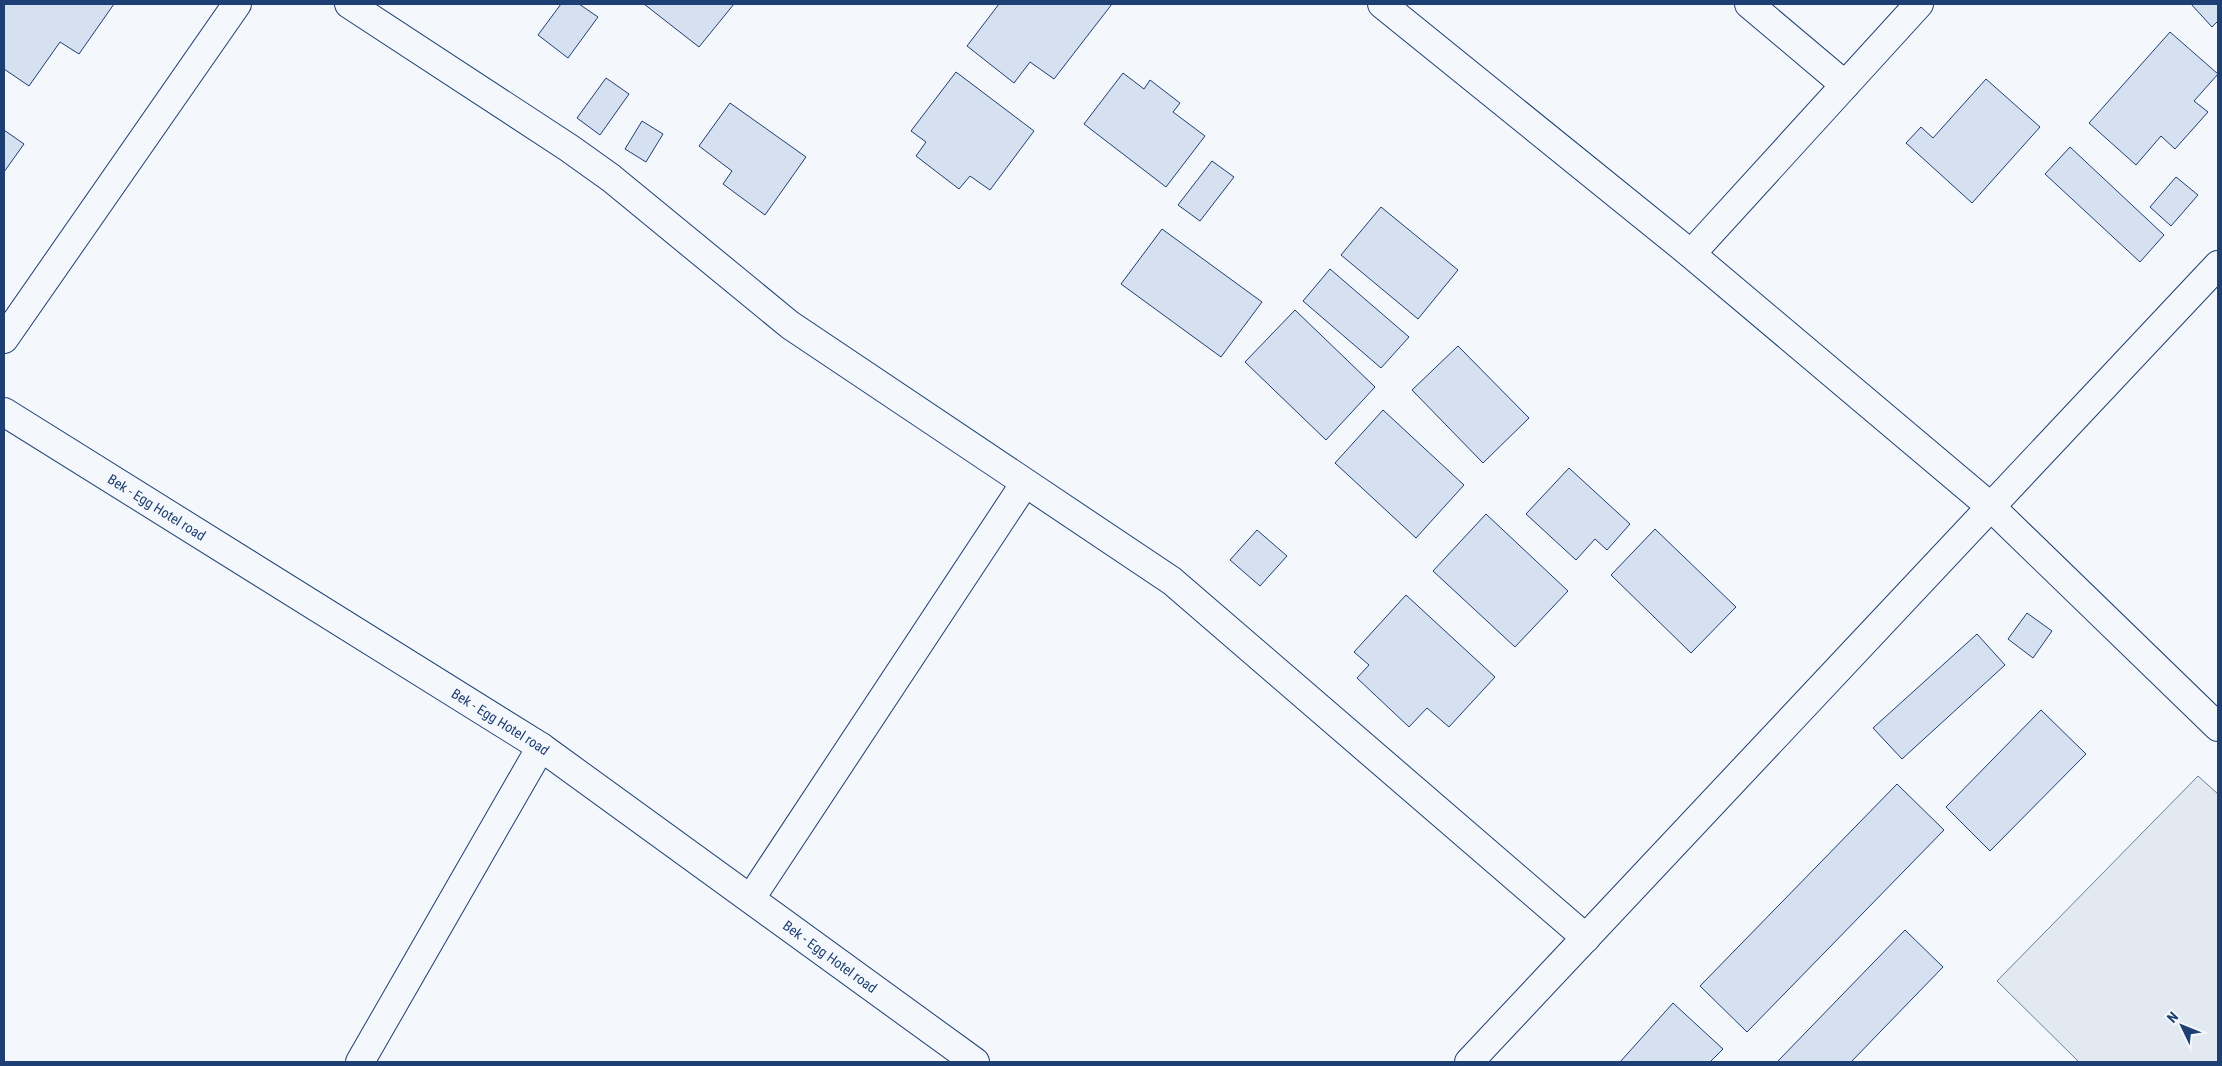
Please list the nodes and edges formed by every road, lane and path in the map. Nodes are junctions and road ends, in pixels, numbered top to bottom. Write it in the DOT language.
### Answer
graph roads {
  1 [pos="237,4"];
  2 [pos="348,4"];
  3 [pos="1382,4"];
  4 [pos="1749,4"];
  5 [pos="1919,4"];
  6 [pos="1845,85"];
  7 [pos="1691,254"];
  8 [pos="2218,265"];
  9 [pos="4,339"];
  10 [pos="4,412"];
  11 [pos="1025,483"];
  12 [pos="1991,507"];
  13 [pos="2218,727"];
  14 [pos="541,747"];
  15 [pos="751,898"];
  16 [pos="1586,938"];
  17 [pos="360,1062"];
  18 [pos="976,1062"];
  19 [pos="1469,1062"];
  1 -- 9 [label="street"];
  2 -- 11 [label="street"];
  3 -- 7 [label="street"];
  4 -- 6 [label="street"];
  5 -- 6 [label="street"];
  6 -- 7 [label="street"];
  7 -- 12 [label="street"];
  8 -- 12 [label="street"];
  10 -- 14 [label="street, Bek - Egg Hotel road"];
  11 -- 15 [label="street"];
  11 -- 16 [label="street"];
  12 -- 13 [label="street"];
  12 -- 16 [label="street"];
  14 -- 15 [label="street, Bek - Egg Hotel road"];
  14 -- 17 [label="street"];
  15 -- 18 [label="street, Bek - Egg Hotel road"];
  16 -- 19 [label="street"];
}
